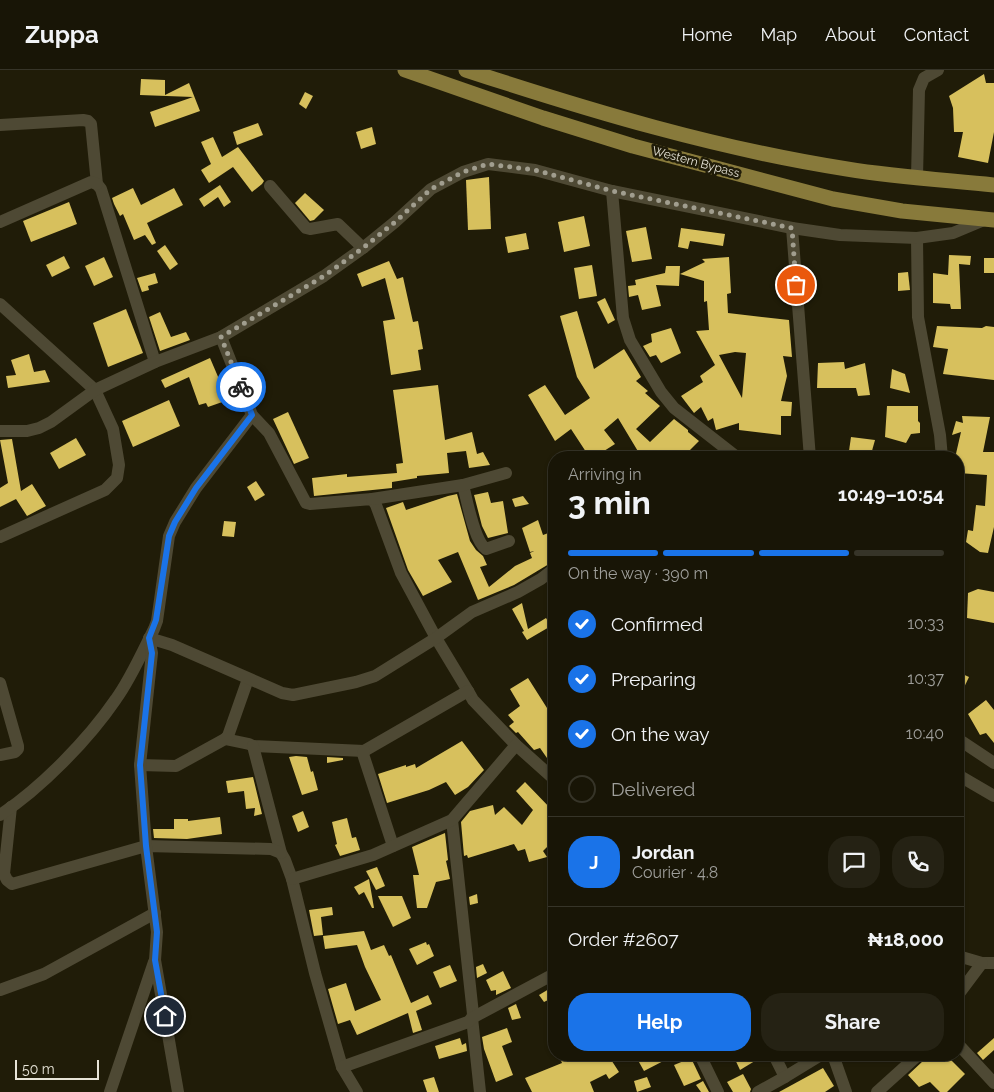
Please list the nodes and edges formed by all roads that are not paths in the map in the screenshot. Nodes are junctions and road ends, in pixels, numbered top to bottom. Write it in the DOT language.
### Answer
graph roads {
  1 [pos="466,70"];
  2 [pos="938,70"];
  3 [pos="407,71"];
  4 [pos="0,125"];
  5 [pos="917,177"];
  6 [pos="97,184"];
  7 [pos="994,185"];
  8 [pos="270,186"];
  9 [pos="612,191"];
  10 [pos="989,220"];
  11 [pos="0,222"];
  12 [pos="792,228"];
  13 [pos="917,238"];
  14 [pos="363,248"];
  15 [pos="0,304"];
  16 [pos="221,337"];
  17 [pos="155,362"];
  18 [pos="95,390"];
  19 [pos="252,415"];
  20 [pos="0,431"];
  21 [pos="729,451"];
  22 [pos="809,451"];
  23 [pos="941,451"];
  24 [pos="506,473"];
  25 [pos="463,485"];
  26 [pos="372,499"];
  27 [pos="0,537"];
  28 [pos="509,541"];
  29 [pos="548,574"];
  30 [pos="149,638"];
  31 [pos="436,638"];
  32 [pos="248,678"];
  33 [pos="0,683"];
  34 [pos="468,692"];
  35 [pos="225,739"];
  36 [pos="964,744"];
  37 [pos="516,745"];
  38 [pos="253,746"];
  39 [pos="364,751"];
  40 [pos="0,756"];
  41 [pos="994,764"];
  42 [pos="140,765"];
  43 [pos="548,774"];
  44 [pos="964,778"];
  45 [pos="994,796"];
  46 [pos="11,808"];
  47 [pos="0,815"];
  48 [pos="452,820"];
  49 [pos="146,846"];
  50 [pos="393,846"];
  51 [pos="281,852"];
  52 [pos="292,880"];
  53 [pos="155,913"];
  54 [pos="964,957"];
  55 [pos="155,960"];
  56 [pos="988,963"];
  57 [pos="548,977"];
  58 [pos="964,989"];
  59 [pos="0,990"];
  60 [pos="472,1018"];
  61 [pos="964,1050"];
  62 [pos="703,1061"];
  63 [pos="777,1061"];
  64 [pos="811,1061"];
  65 [pos="835,1061"];
  66 [pos="911,1061"];
  67 [pos="342,1067"];
  68 [pos="785,1077"];
  69 [pos="994,1083"];
  70 [pos="110,1092"];
  71 [pos="178,1092"];
  72 [pos="357,1092"];
  73 [pos="480,1092"];
  74 [pos="718,1092"];
  75 [pos="758,1092"];
  76 [pos="846,1092"];
  77 [pos="877,1092"];
  1 -- 5 [label="main road, Western Bypass"];
  2 -- 5 [label="street"];
  3 -- 10 [label="main road, Western Bypass"];
  4 -- 6 [label="street"];
  5 -- 7 [label="main road, Western Bypass"];
  6 -- 11 [label="street"];
  6 -- 17 [label="street"];
  8 -- 14 [label="street"];
  9 -- 12 [label="street"];
  9 -- 14 [label="street"];
  9 -- 21 [label="street"];
  10 -- 13 [label="street"];
  12 -- 13 [label="street"];
  12 -- 22 [label="street"];
  13 -- 23 [label="street"];
  14 -- 16 [label="street"];
  15 -- 18 [label="street"];
  16 -- 17 [label="street"];
  16 -- 19 [label="street"];
  17 -- 18 [label="street"];
  18 -- 20 [label="street"];
  18 -- 27 [label="street"];
  19 -- 26 [label="street"];
  19 -- 30 [label="street"];
  24 -- 25 [label="street"];
  25 -- 26 [label="street"];
  25 -- 28 [label="street"];
  26 -- 31 [label="street"];
  29 -- 31 [label="street"];
  30 -- 32 [label="street"];
  30 -- 42 [label="street"];
  30 -- 46 [label="street"];
  31 -- 32 [label="street"];
  31 -- 34 [label="street"];
  32 -- 35 [label="street"];
  33 -- 40 [label="street"];
  34 -- 37 [label="street"];
  34 -- 39 [label="street"];
  35 -- 38 [label="street"];
  35 -- 42 [label="street"];
  36 -- 41 [label="street"];
  37 -- 43 [label="street"];
  37 -- 48 [label="street"];
  38 -- 39 [label="street"];
  38 -- 51 [label="street"];
  39 -- 50 [label="street"];
  42 -- 49 [label="street"];
  44 -- 45 [label="street"];
  46 -- 47 [label="street"];
  46 -- 49 [label="street"];
  48 -- 50 [label="street"];
  48 -- 60 [label="street"];
  49 -- 51 [label="street"];
  49 -- 53 [label="street"];
  50 -- 52 [label="street"];
  51 -- 52 [label="street"];
  52 -- 67 [label="street"];
  53 -- 55 [label="street"];
  53 -- 59 [label="street"];
  54 -- 56 [label="street"];
  55 -- 70 [label="street"];
  55 -- 71 [label="street"];
  56 -- 58 [label="street"];
  57 -- 60 [label="street"];
  60 -- 67 [label="street"];
  60 -- 73 [label="street"];
  61 -- 69 [label="street"];
  62 -- 74 [label="street"];
  63 -- 68 [label="street"];
  64 -- 68 [label="street"];
  65 -- 76 [label="street"];
  66 -- 77 [label="street"];
  67 -- 72 [label="street"];
  68 -- 75 [label="street"];
}
